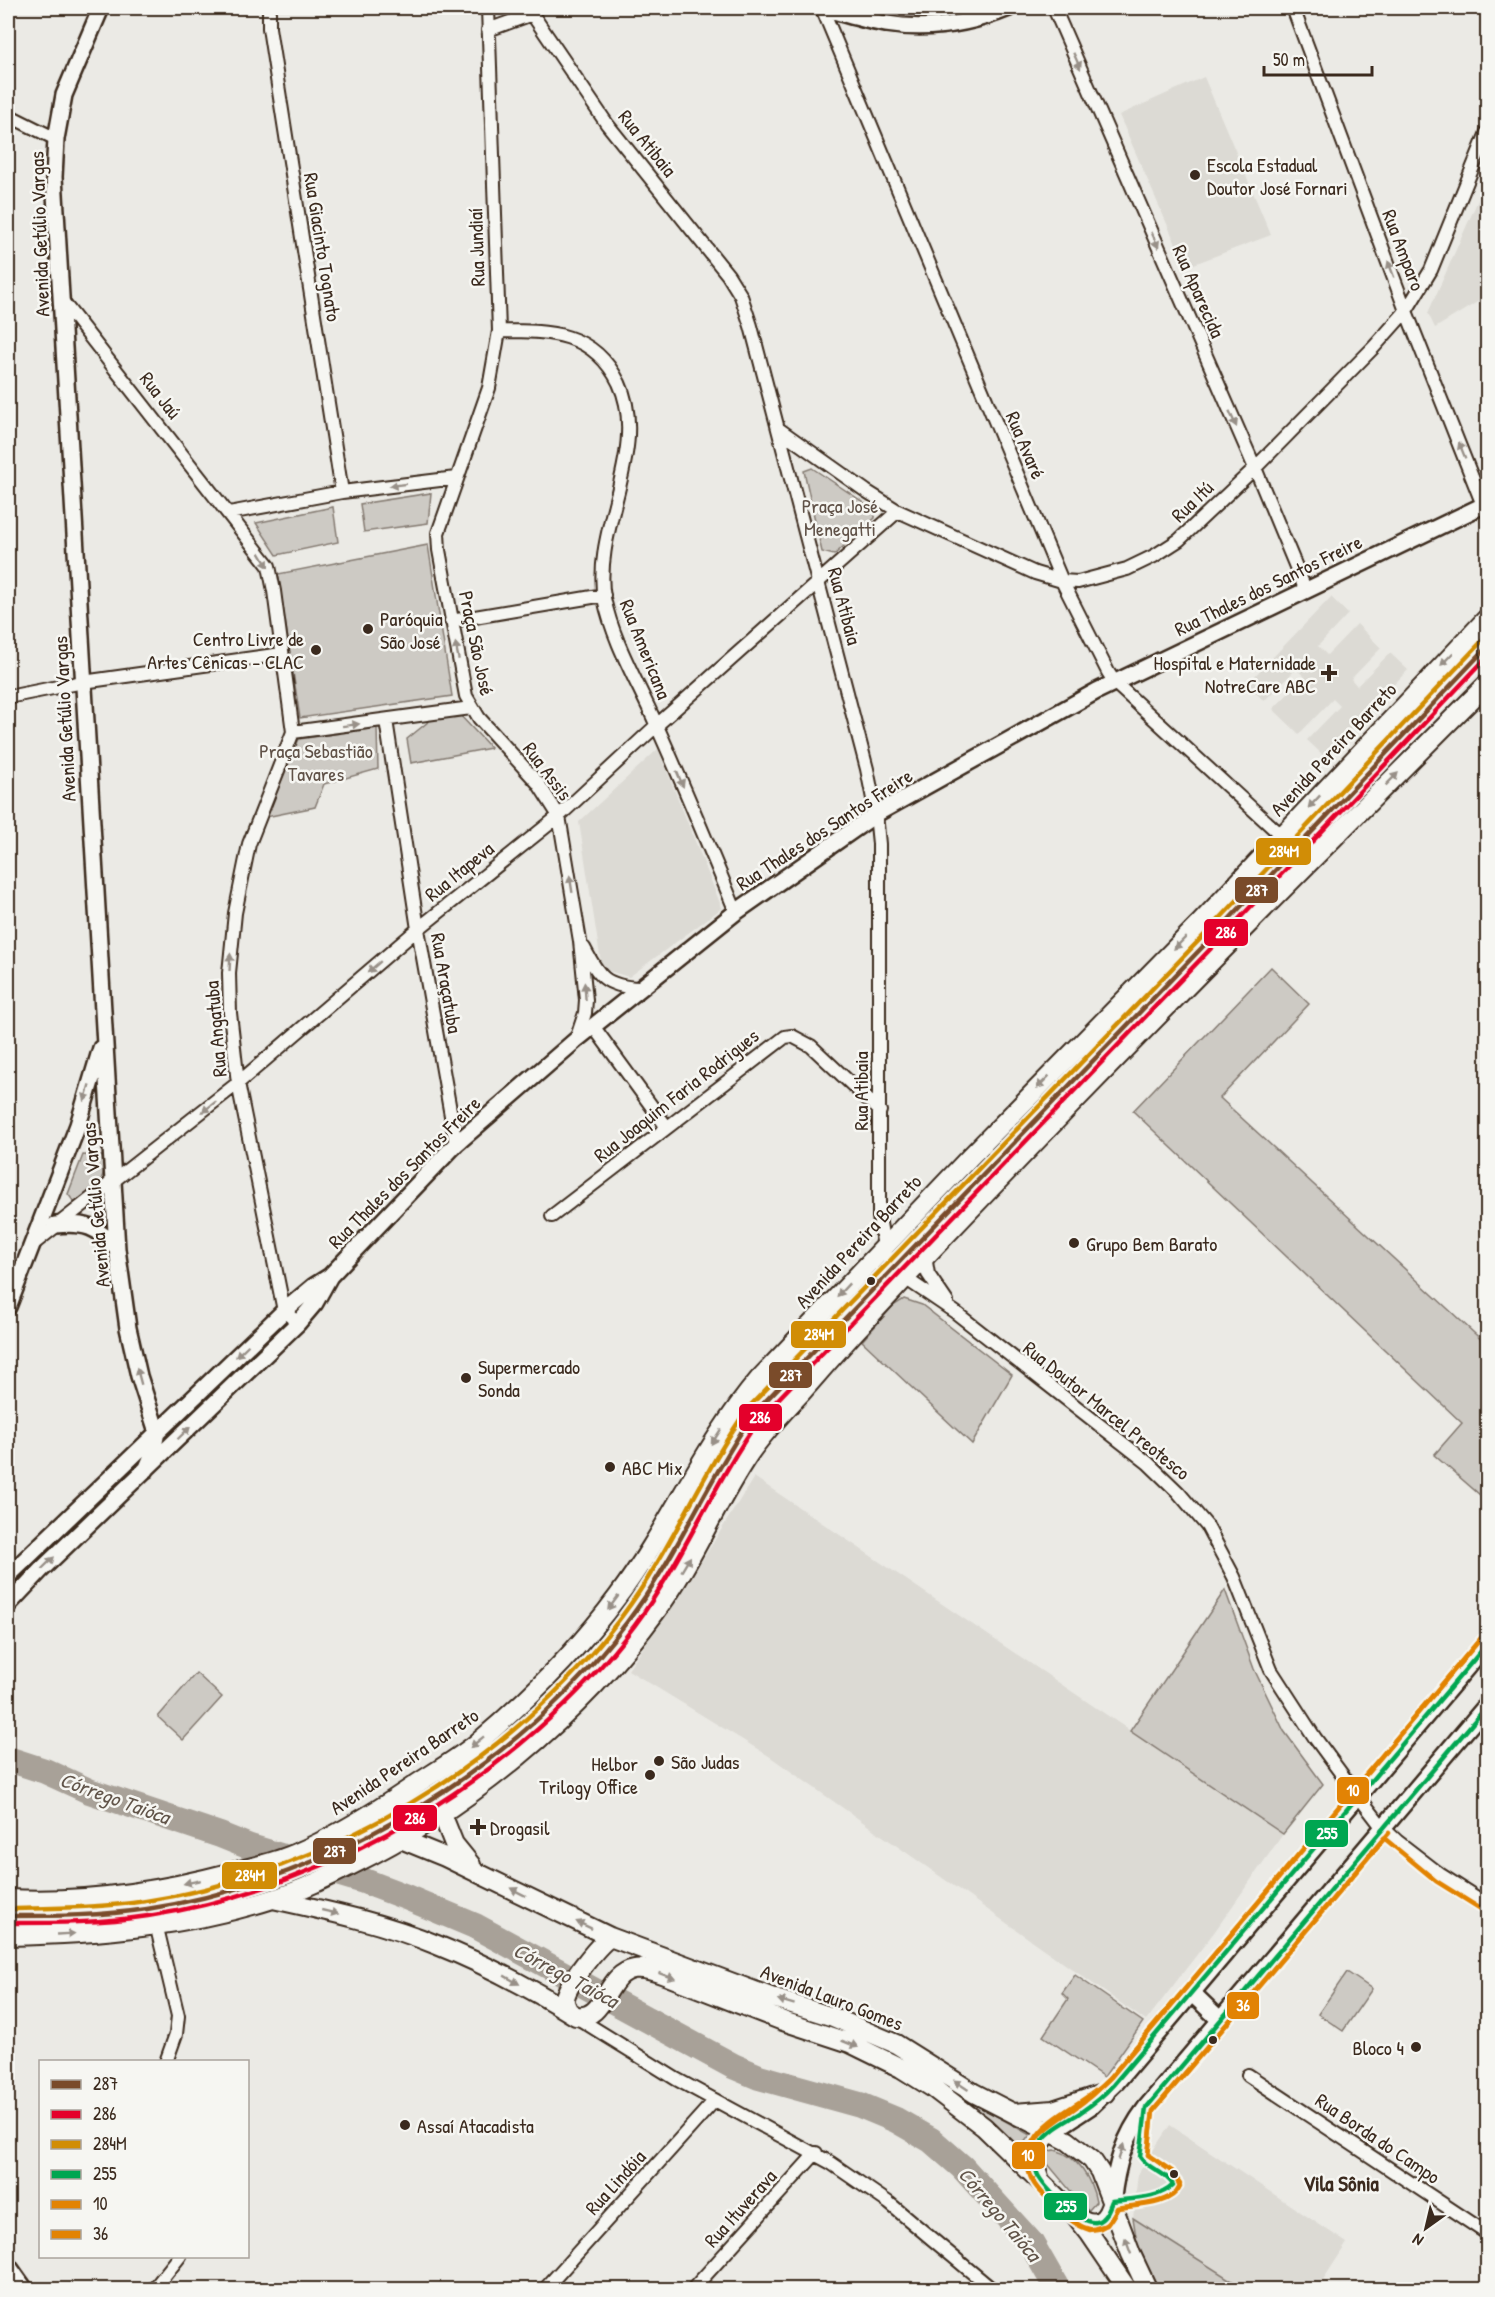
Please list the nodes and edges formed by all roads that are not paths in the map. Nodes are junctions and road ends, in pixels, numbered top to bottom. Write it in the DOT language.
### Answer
graph roads {
  1 [pos="101,8"];
  2 [pos="269,8"];
  3 [pos="488,8"];
  4 [pos="822,8"];
  5 [pos="1009,8"];
  6 [pos="1054,8"];
  7 [pos="1293,8"];
  8 [pos="530,11"];
  9 [pos="488,30"];
  10 [pos="8,116"];
  11 [pos="1488,130"];
  12 [pos="56,139"];
  13 [pos="62,301"];
  14 [pos="1406,310"];
  15 [pos="499,331"];
  16 [pos="780,430"];
  17 [pos="1255,468"];
  18 [pos="456,478"];
  19 [pos="342,492"];
  20 [pos="1485,504"];
  21 [pos="898,512"];
  22 [pos="229,513"];
  23 [pos="818,581"];
  24 [pos="1062,581"];
  25 [pos="1305,591"];
  26 [pos="604,595"];
  27 [pos="1488,617"];
  28 [pos="451,621"];
  29 [pos="282,654"];
  30 [pos="83,682"];
  31 [pos="1115,683"];
  32 [pos="1488,683"];
  33 [pos="8,696"];
  34 [pos="471,708"];
  35 [pos="386,720"];
  36 [pos="657,725"];
  37 [pos="293,732"];
  38 [pos="876,814"];
  39 [pos="559,816"];
  40 [pos="1282,836"];
  41 [pos="736,912"];
  42 [pos="418,929"];
  43 [pos="580,941"];
  44 [pos="639,988"];
  45 [pos="593,1026"];
  46 [pos="104,1037"];
  47 [pos="576,1040"];
  48 [pos="238,1083"];
  49 [pos="880,1111"];
  50 [pos="666,1126"];
  51 [pos="456,1144"];
  52 [pos="113,1183"];
  53 [pos="552,1216"];
  54 [pos="55,1225"];
  55 [pos="31,1245"];
  56 [pos="883,1247"];
  57 [pos="117,1249"];
  58 [pos="925,1256"];
  59 [pos="330,1276"];
  60 [pos="905,1278"];
  61 [pos="8,1307"];
  62 [pos="284,1311"];
  63 [pos="955,1312"];
  64 [pos="298,1323"];
  65 [pos="156,1432"];
  66 [pos="146,1470"];
  67 [pos="8,1576"];
  68 [pos="8,1605"];
  69 [pos="1488,1642"];
  70 [pos="1488,1704"];
  71 [pos="1358,1796"];
  72 [pos="442,1814"];
  73 [pos="359,1822"];
  74 [pos="1383,1828"];
  75 [pos="402,1839"];
  76 [pos="479,1873"];
  77 [pos="8,1899"];
  78 [pos="273,1899"];
  79 [pos="1488,1905"];
  80 [pos="156,1924"];
  81 [pos="8,1936"];
  82 [pos="610,1937"];
  83 [pos="1192,1993"];
  84 [pos="598,2007"];
  85 [pos="572,2014"];
  86 [pos="1220,2020"];
  87 [pos="622,2046"];
  88 [pos="166,2060"];
  89 [pos="1248,2075"];
  90 [pos="1105,2093"];
  91 [pos="715,2100"];
  92 [pos="1013,2113"];
  93 [pos="1051,2132"];
  94 [pos="816,2153"];
  95 [pos="1040,2180"];
  96 [pos="1112,2201"];
  97 [pos="1074,2214"];
  98 [pos="1488,2234"];
  99 [pos="178,2258"];
  100 [pos="8,2266"];
  101 [pos="24,2289"];
  102 [pos="153,2289"];
  103 [pos="544,2289"];
  104 [pos="692,2289"];
  105 [pos="993,2289"];
  106 [pos="1128,2289"];
  107 [pos="1148,2289"];
  1 -- 12 [label="street, Avenida Getúlio Vargas"];
  2 -- 19 [label="street, Rua Giacinto Tognato"];
  3 -- 9 [label="street, Rua Jundiaí"];
  4 -- 5 [label="street"];
  4 -- 24 [label="street, Rua Avaré"];
  6 -- 17 [label="street, Rua Aparecida, one-way"];
  14 -- 7 [label="street, Rua Amparo, one-way"];
  8 -- 9 [label="street, Rua Atibaia"];
  8 -- 16 [label="street, Rua Atibaia"];
  9 -- 15 [label="street, Rua Jundiaí"];
  10 -- 12 [label="street"];
  11 -- 14 [label="street, Rua Itú"];
  12 -- 13 [label="street, Avenida Getúlio Vargas"];
  13 -- 22 [label="street, Rua Jaú"];
  13 -- 30 [label="street, Avenida Getúlio Vargas"];
  14 -- 17 [label="street, Rua Itú"];
  20 -- 14 [label="street, Rua Amparo, one-way"];
  15 -- 18 [label="street, Rua Jundiaí"];
  15 -- 26 [label="street, Rua Americana"];
  16 -- 21 [label="street, Rua Itú"];
  16 -- 23 [label="street, Rua Atibaia"];
  17 -- 24 [label="street, Rua Itú"];
  17 -- 25 [label="street, Rua Aparecida"];
  18 -- 19 [label="street, one-way"];
  18 -- 28 [label="street, Praça São José"];
  19 -- 22 [label="street"];
  20 -- 25 [label="street, Rua Thales dos Santos Freire"];
  21 -- 23 [label="street, Rua Itapeva"];
  21 -- 24 [label="street, Rua Itú"];
  22 -- 29 [label="street, one-way"];
  23 -- 36 [label="street, Rua Itapeva"];
  23 -- 38 [label="street, Rua Atibaia"];
  24 -- 31 [label="street, Rua Avaré"];
  25 -- 31 [label="street, Rua Thales dos Santos Freire"];
  26 -- 28 [label="street"];
  26 -- 36 [label="street, Rua Americana"];
  27 -- 40 [label="main road, Avenida Pereira Barreto, one-way"];
  34 -- 28 [label="street, Praça São José, one-way"];
  29 -- 30 [label="street"];
  29 -- 37 [label="street"];
  30 -- 33 [label="street"];
  30 -- 46 [label="street, Avenida Getúlio Vargas"];
  31 -- 38 [label="street, Rua Thales dos Santos Freire"];
  31 -- 40 [label="street, Rua Avaré"];
  58 -- 32 [label="main road, one-way"];
  34 -- 35 [label="street, Praça São José"];
  34 -- 39 [label="street, Rua Assis"];
  37 -- 35 [label="street, Praça São José, one-way"];
  35 -- 42 [label="street, Rua Araçatuba"];
  36 -- 39 [label="street, Rua Itapeva"];
  36 -- 41 [label="street, Rua Americana, one-way"];
  48 -- 37 [label="street, Rua Angatuba, one-way"];
  38 -- 41 [label="street, Rua Thales dos Santos Freire"];
  38 -- 49 [label="street, Rua Atibaia"];
  39 -- 42 [label="street, Rua Itapeva"];
  43 -- 39 [label="street, Rua Assis, one-way"];
  40 -- 56 [label="main road, Avenida Pereira Barreto, one-way"];
  41 -- 44 [label="street, Rua Thales dos Santos Freire"];
  42 -- 48 [label="street, Rua Itapeva, one-way"];
  42 -- 51 [label="street, Rua Araçatuba"];
  43 -- 44 [label="street, Rua Assis"];
  47 -- 43 [label="street, Rua Assis, one-way"];
  44 -- 45 [label="street, Rua Thales dos Santos Freire"];
  45 -- 47 [label="street, Rua Thales dos Santos Freire"];
  45 -- 50 [label="street"];
  46 -- 52 [label="street, Avenida Getúlio Vargas"];
  46 -- 55 [label="street, one-way"];
  47 -- 51 [label="street, Rua Thales dos Santos Freire"];
  48 -- 52 [label="street, Rua Itapeva, one-way"];
  48 -- 62 [label="street, Rua Angatuba"];
  49 -- 50 [label="street, Rua Joaquim Faria Rodrigues"];
  49 -- 56 [label="street, Rua Atibaia"];
  50 -- 53 [label="street, Rua Joaquim Faria Rodrigues"];
  51 -- 59 [label="street, Rua Thales dos Santos Freire"];
  52 -- 54 [label="street, Rua Itapeva"];
  52 -- 57 [label="street, Avenida Getúlio Vargas"];
  54 -- 55 [label="street, Rua Itapeva"];
  54 -- 57 [label="street"];
  55 -- 61 [label="street"];
  56 -- 60 [label="street, Rua Doutor Marcel Preotesco"];
  56 -- 73 [label="main road, Avenida Pereira Barreto, one-way"];
  65 -- 57 [label="street, Avenida Getúlio Vargas, one-way"];
  58 -- 60 [label="main road"];
  58 -- 63 [label="street, Rua Doutor Marcel Preotesco"];
  59 -- 62 [label="street, Rua Thales dos Santos Freire"];
  59 -- 64 [label="street, Rua Thales dos Santos Freire"];
  60 -- 63 [label="street, Rua Doutor Marcel Preotesco"];
  72 -- 60 [label="main road, one-way"];
  62 -- 64 [label="street"];
  62 -- 65 [label="street, Rua Thales dos Santos Freire, one-way"];
  63 -- 71 [label="street, Rua Doutor Marcel Preotesco"];
  66 -- 64 [label="street, Rua Thales dos Santos Freire, one-way"];
  65 -- 66 [label="street"];
  65 -- 67 [label="street, Rua Thales dos Santos Freire"];
  68 -- 66 [label="street, Rua Thales dos Santos Freire, one-way"];
  69 -- 71 [label="main road"];
  70 -- 74 [label="main road"];
  71 -- 74 [label="street, Rua Doutor Marcel Preotesco"];
  71 -- 83 [label="main road"];
  72 -- 75 [label="main road"];
  72 -- 76 [label="main road, Avenida Lauro Gomes"];
  73 -- 75 [label="main road, Avenida Lauro Gomes"];
  73 -- 77 [label="main road, Avenida Pereira Barreto, one-way"];
  74 -- 79 [label="street, Rua Doutor Marcel Preotesco"];
  74 -- 86 [label="main road"];
  75 -- 76 [label="main road, Avenida Lauro Gomes"];
  75 -- 78 [label="main road"];
  82 -- 76 [label="main road, Avenida Lauro Gomes, one-way"];
  78 -- 80 [label="main road"];
  78 -- 85 [label="main road, one-way"];
  81 -- 80 [label="main road, one-way"];
  80 -- 88 [label="street"];
  82 -- 85 [label="main road"];
  92 -- 82 [label="main road, Avenida Lauro Gomes, one-way"];
  83 -- 86 [label="main road"];
  83 -- 90 [label="main road"];
  84 -- 85 [label="main road"];
  84 -- 87 [label="street"];
  84 -- 95 [label="main road, Avenida Lauro Gomes, one-way"];
  85 -- 87 [label="street"];
  96 -- 86 [label="main road, one-way"];
  87 -- 91 [label="street"];
  89 -- 98 [label="street, Rua Borda do Campo"];
  90 -- 92 [label="main road"];
  90 -- 93 [label="main road"];
  91 -- 94 [label="street"];
  91 -- 103 [label="street, Rua Lindóia"];
  92 -- 93 [label="main road, Avenida Lauro Gomes"];
  93 -- 95 [label="main road"];
  93 -- 96 [label="main road, Avenida Lauro Gomes"];
  94 -- 104 [label="street, Rua Ituverava"];
  94 -- 105 [label="street"];
  95 -- 97 [label="main road, Avenida Lauro Gomes"];
  96 -- 97 [label="main road"];
  107 -- 96 [label="main road, Avenida Lauro Gomes, one-way"];
  97 -- 106 [label="main road, Avenida Lauro Gomes"];
  99 -- 102 [label="street"];
  100 -- 101 [label="main road"];
}
